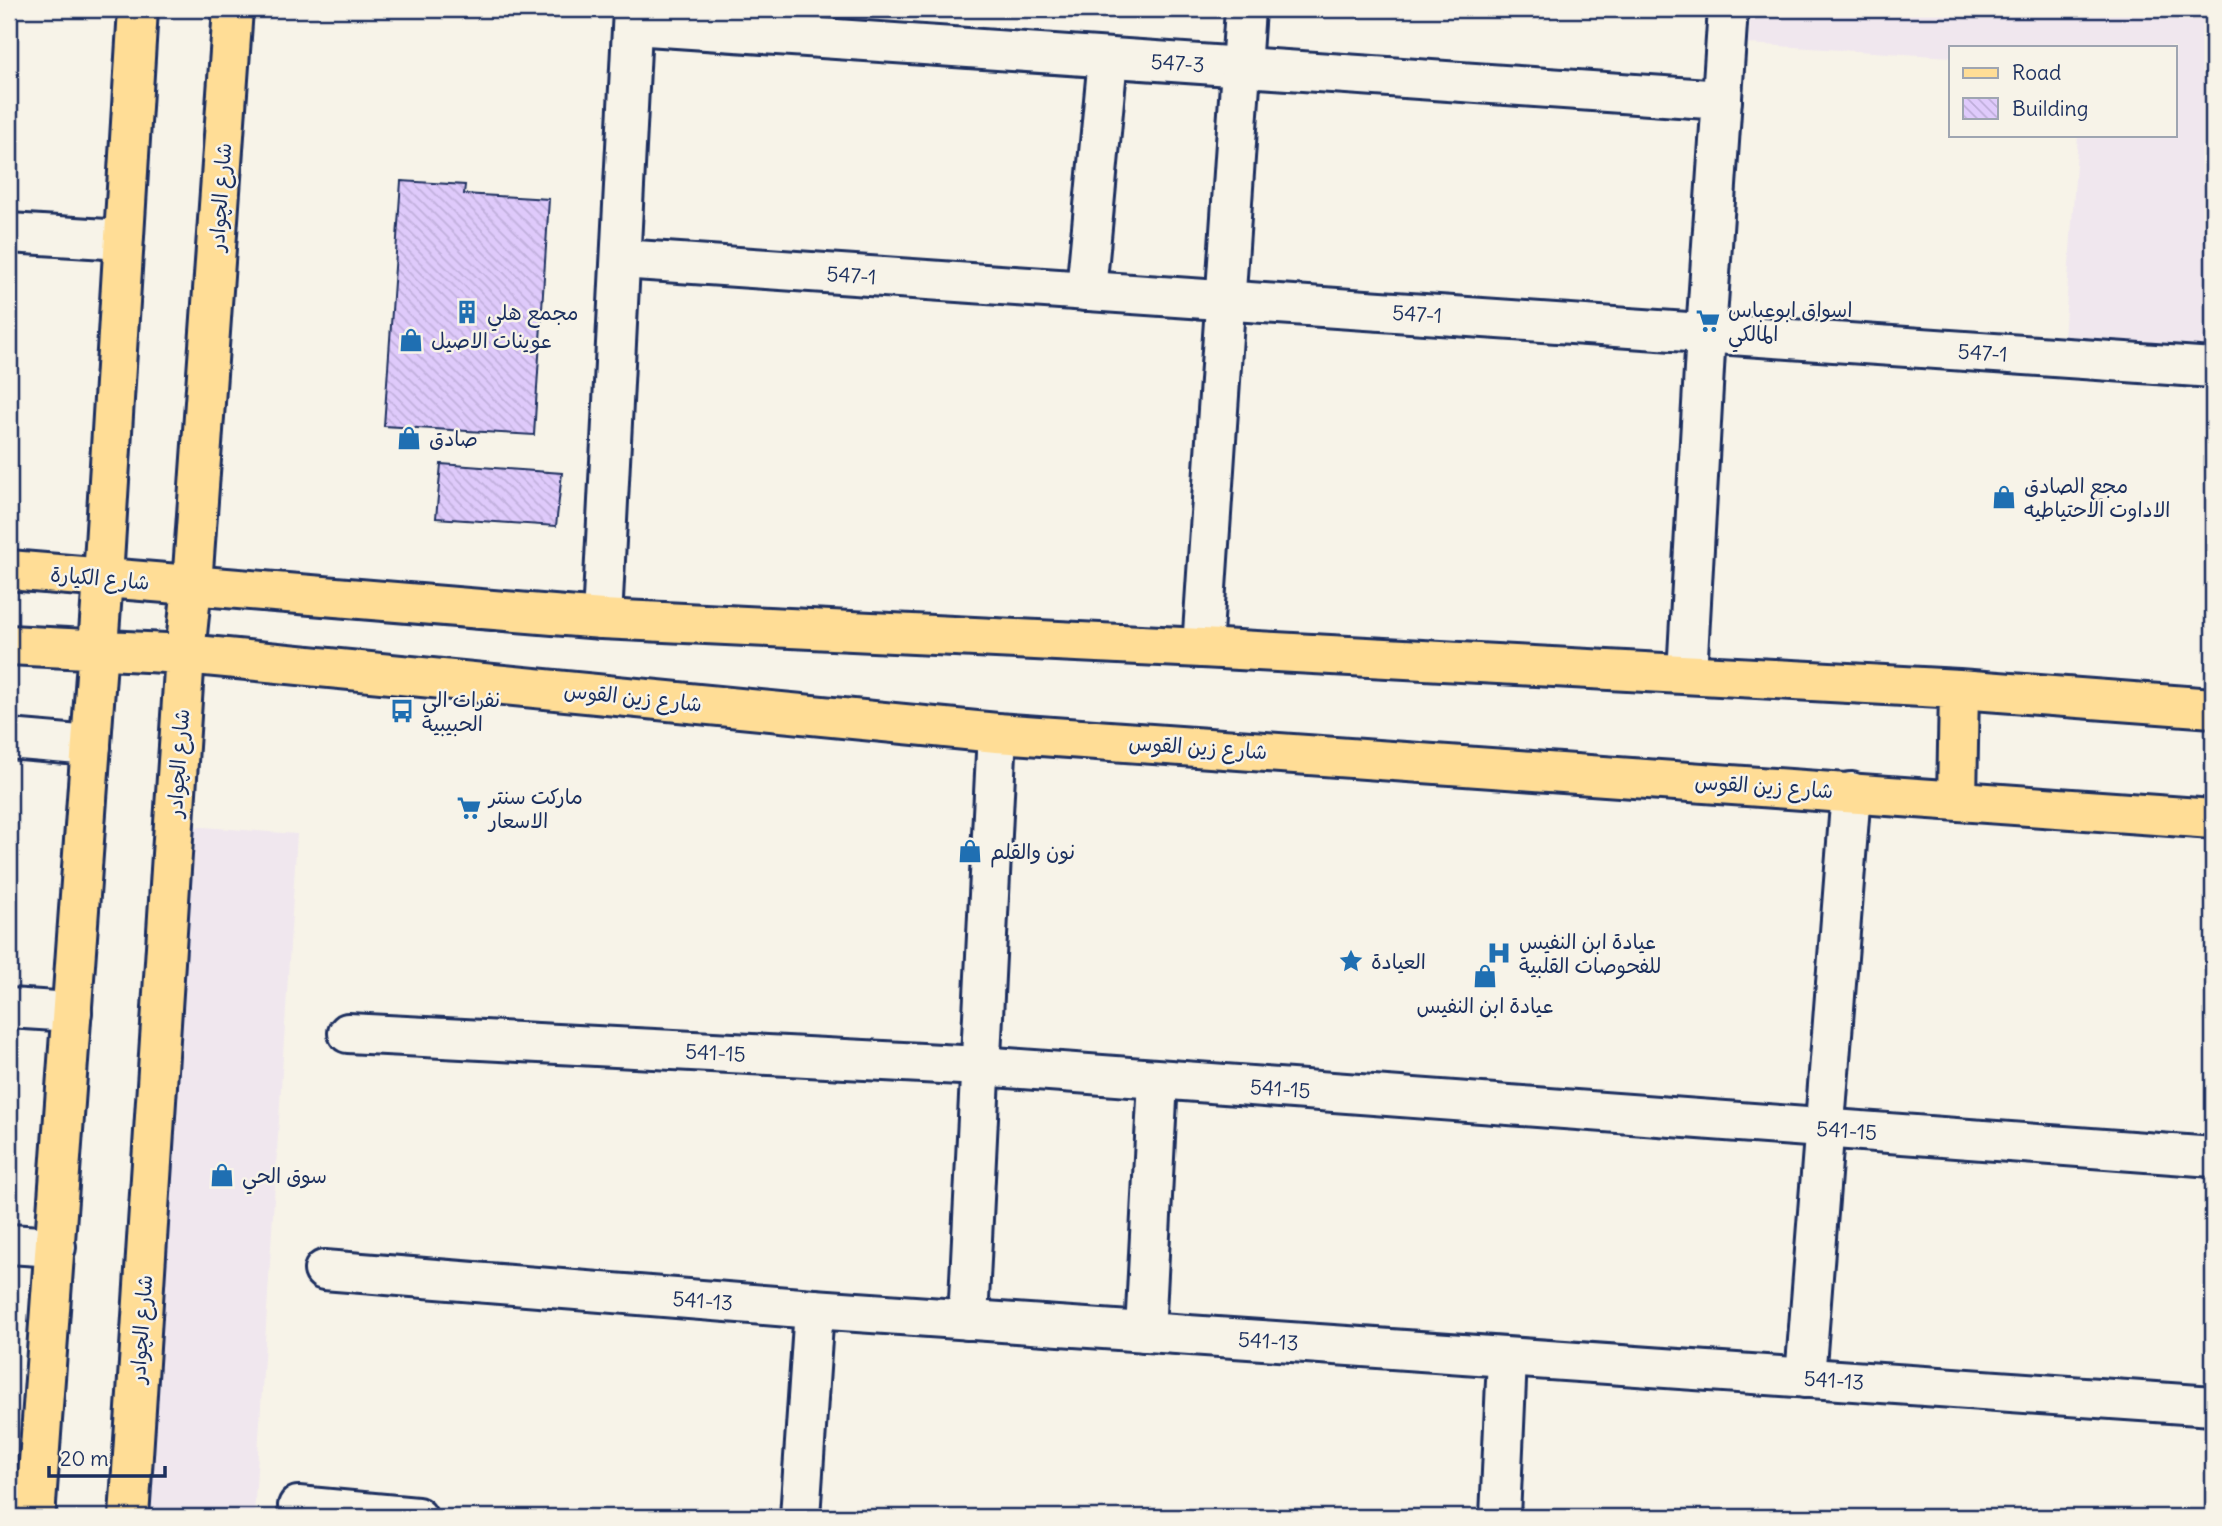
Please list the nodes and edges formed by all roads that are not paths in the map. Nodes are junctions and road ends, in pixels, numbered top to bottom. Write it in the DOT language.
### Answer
graph roads {
  1 [pos="138,9"];
  2 [pos="233,9"];
  3 [pos="1245,9"];
  4 [pos="1728,9"];
  5 [pos="633,17"];
  6 [pos="1108,58"];
  7 [pos="1241,67"];
  8 [pos="1722,100"];
  9 [pos="9,233"];
  10 [pos="123,240"];
  11 [pos="621,259"];
  12 [pos="1086,291"];
  13 [pos="1225,300"];
  14 [pos="1706,333"];
  15 [pos="2213,368"];
  16 [pos="9,570"];
  17 [pos="103,578"];
  18 [pos="192,585"];
  19 [pos="602,619"];
  20 [pos="9,645"];
  21 [pos="1202,648"];
  22 [pos="99,649"];
  23 [pos="185,654"];
  24 [pos="1687,674"];
  25 [pos="1959,689"];
  26 [pos="2213,708"];
  27 [pos="997,733"];
  28 [pos="9,739"];
  29 [pos="92,746"];
  30 [pos="1852,792"];
  31 [pos="1957,800"];
  32 [pos="2213,819"];
  33 [pos="9,1008"];
  34 [pos="72,1012"];
  35 [pos="348,1032"];
  36 [pos="980,1066"];
  37 [pos="1158,1080"];
  38 [pos="1825,1129"];
  39 [pos="2213,1157"];
  40 [pos="9,1244"];
  41 [pos="56,1247"];
  42 [pos="324,1270"];
  43 [pos="814,1310"];
  44 [pos="968,1320"];
  45 [pos="1145,1332"];
  46 [pos="1507,1357"];
  47 [pos="1805,1378"];
  48 [pos="2213,1406"];
  49 [pos="299,1506"];
  50 [pos="27,1509"];
  51 [pos="129,1517"];
  52 [pos="417,1517"];
  53 [pos="800,1517"];
  54 [pos="1500,1517"];
  1 -- 10 [label="main road"];
  2 -- 18 [label="main road, شارع الچوادر"];
  3 -- 7 [label="street"];
  4 -- 8 [label="street"];
  5 -- 6 [label="street, 547-3"];
  5 -- 11 [label="street"];
  6 -- 7 [label="street, 547-3"];
  6 -- 12 [label="street"];
  7 -- 8 [label="street, 547-3"];
  7 -- 13 [label="street"];
  8 -- 14 [label="street"];
  9 -- 10 [label="street"];
  10 -- 17 [label="main road"];
  11 -- 12 [label="street, 547-1"];
  11 -- 19 [label="street"];
  12 -- 13 [label="street, 547-1"];
  13 -- 14 [label="street, 547-1"];
  13 -- 21 [label="street"];
  14 -- 15 [label="street, 547-1"];
  14 -- 24 [label="street"];
  16 -- 17 [label="main road, شارع الكيارة"];
  17 -- 18 [label="main road, شارع الكيارة"];
  17 -- 22 [label="main road"];
  18 -- 19 [label="main road"];
  18 -- 23 [label="main road, شارع الچوادر"];
  19 -- 21 [label="main road"];
  20 -- 22 [label="main road"];
  21 -- 24 [label="main road"];
  22 -- 23 [label="main road"];
  22 -- 29 [label="main road"];
  23 -- 27 [label="main road, شارع زين القوس"];
  23 -- 51 [label="main road, شارع الچوادر"];
  24 -- 25 [label="main road"];
  25 -- 26 [label="main road"];
  25 -- 31 [label="main road"];
  27 -- 30 [label="main road, شارع زين القوس"];
  27 -- 36 [label="street"];
  28 -- 29 [label="street"];
  29 -- 34 [label="main road"];
  30 -- 31 [label="main road, شارع زين القوس"];
  30 -- 38 [label="street"];
  31 -- 32 [label="main road, شارع زين القوس"];
  33 -- 34 [label="street"];
  34 -- 41 [label="main road"];
  35 -- 36 [label="street, 541-15"];
  36 -- 37 [label="street, 541-15"];
  36 -- 44 [label="street"];
  37 -- 38 [label="street, 541-15"];
  37 -- 45 [label="street"];
  38 -- 39 [label="street, 541-15"];
  38 -- 47 [label="street"];
  40 -- 41 [label="street"];
  41 -- 50 [label="main road"];
  42 -- 43 [label="street, 541-13"];
  43 -- 44 [label="street, 541-13"];
  43 -- 53 [label="street"];
  44 -- 45 [label="street, 541-13"];
  45 -- 46 [label="street, 541-13"];
  46 -- 47 [label="street, 541-13"];
  46 -- 54 [label="street"];
  47 -- 48 [label="street, 541-13"];
  49 -- 52 [label="street"];
}
